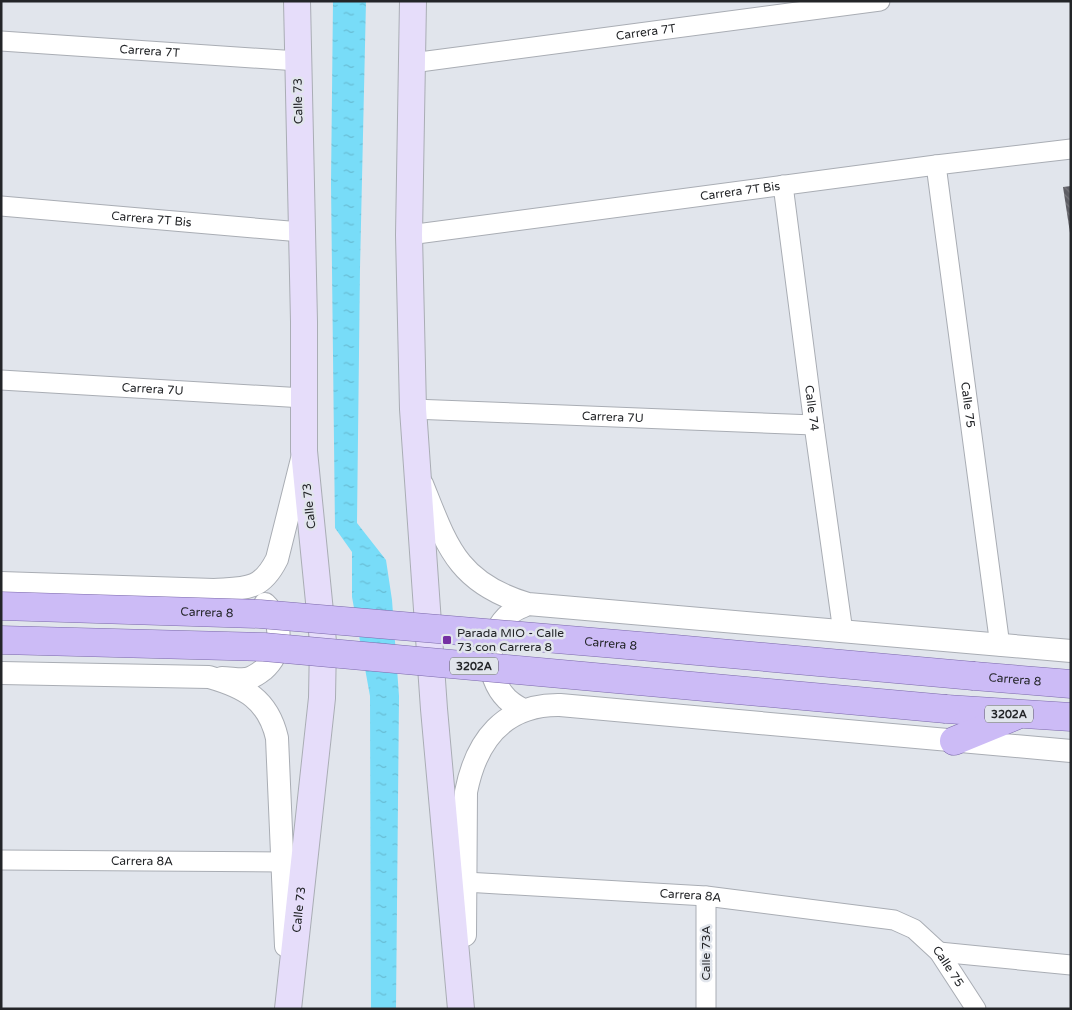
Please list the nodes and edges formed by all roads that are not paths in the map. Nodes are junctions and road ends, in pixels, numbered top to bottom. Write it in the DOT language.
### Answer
graph roads {
  1 [pos="297,1"];
  2 [pos="413,1"];
  3 [pos="880,1"];
  4 [pos="1,41"];
  5 [pos="298,61"];
  6 [pos="412,63"];
  7 [pos="1071,149"];
  8 [pos="936,165"];
  9 [pos="783,185"];
  10 [pos="1,206"];
  11 [pos="301,232"];
  12 [pos="409,235"];
  13 [pos="1,380"];
  14 [pos="304,398"];
  15 [pos="413,409"];
  16 [pos="814,425"];
  17 [pos="304,451"];
  18 [pos="418,474"];
  19 [pos="1,583"];
  20 [pos="214,590"];
  21 [pos="528,604"];
  22 [pos="1,606"];
  23 [pos="843,632"];
  24 [pos="1,640"];
  25 [pos="1000,646"];
  26 [pos="1071,652"];
  27 [pos="1,673"];
  28 [pos="209,677"];
  29 [pos="1071,684"];
  30 [pos="523,710"];
  31 [pos="1020,714"];
  32 [pos="1065,722"];
  33 [pos="954,741"];
  34 [pos="1071,751"];
  35 [pos="1,860"];
  36 [pos="283,862"];
  37 [pos="465,882"];
  38 [pos="706,896"];
  39 [pos="914,929"];
  40 [pos="939,952"];
  41 [pos="1071,965"];
  42 [pos="288,1006"];
  43 [pos="462,1009"];
  44 [pos="706,1009"];
  45 [pos="976,1009"];
  1 -- 5 [label="main road, Calle 73"];
  2 -- 6 [label="main road"];
  3 -- 6 [label="street, Carrera 7T"];
  4 -- 5 [label="street, Carrera 7T"];
  5 -- 11 [label="main road, Calle 73"];
  6 -- 12 [label="main road"];
  7 -- 8 [label="street, Carrera 7T Bis"];
  8 -- 9 [label="street, Carrera 7T Bis"];
  8 -- 25 [label="street, Calle 75"];
  9 -- 12 [label="street, Carrera 7T Bis"];
  9 -- 16 [label="street, Calle 74"];
  10 -- 11 [label="street, Carrera 7T Bis"];
  11 -- 14 [label="main road, Calle 73"];
  12 -- 15 [label="main road"];
  13 -- 14 [label="street, Carrera 7U"];
  14 -- 17 [label="main road, Calle 73"];
  15 -- 16 [label="street, Carrera 7U"];
  15 -- 18 [label="main road"];
  16 -- 23 [label="street, Calle 74"];
  17 -- 20 [label="street, Carrera 8"];
  17 -- 42 [label="main road, Calle 73"];
  18 -- 21 [label="street"];
  18 -- 43 [label="main road"];
  19 -- 20 [label="street, Carrera 8"];
  20 -- 28 [label="street"];
  21 -- 23 [label="street"];
  21 -- 30 [label="street"];
  22 -- 29 [label="main road, Carrera 8, bridge"];
  23 -- 25 [label="street"];
  24 -- 31 [label="main road, 3202A, bridge"];
  25 -- 26 [label="street"];
  27 -- 28 [label="street"];
  28 -- 36 [label="street"];
  30 -- 33 [label="street"];
  30 -- 37 [label="street"];
  31 -- 32 [label="main road, 3202A"];
  31 -- 33 [label="main road"];
  33 -- 34 [label="street"];
  35 -- 36 [label="street, Carrera 8A"];
  36 -- 42 [label="street"];
  37 -- 38 [label="street, Carrera 8A"];
  37 -- 43 [label="street"];
  38 -- 39 [label="street, Carrera 8A"];
  38 -- 44 [label="street, Calle 73A"];
  39 -- 40 [label="street, Calle 75"];
  40 -- 41 [label="street"];
  40 -- 45 [label="street, Calle 75"];
}
